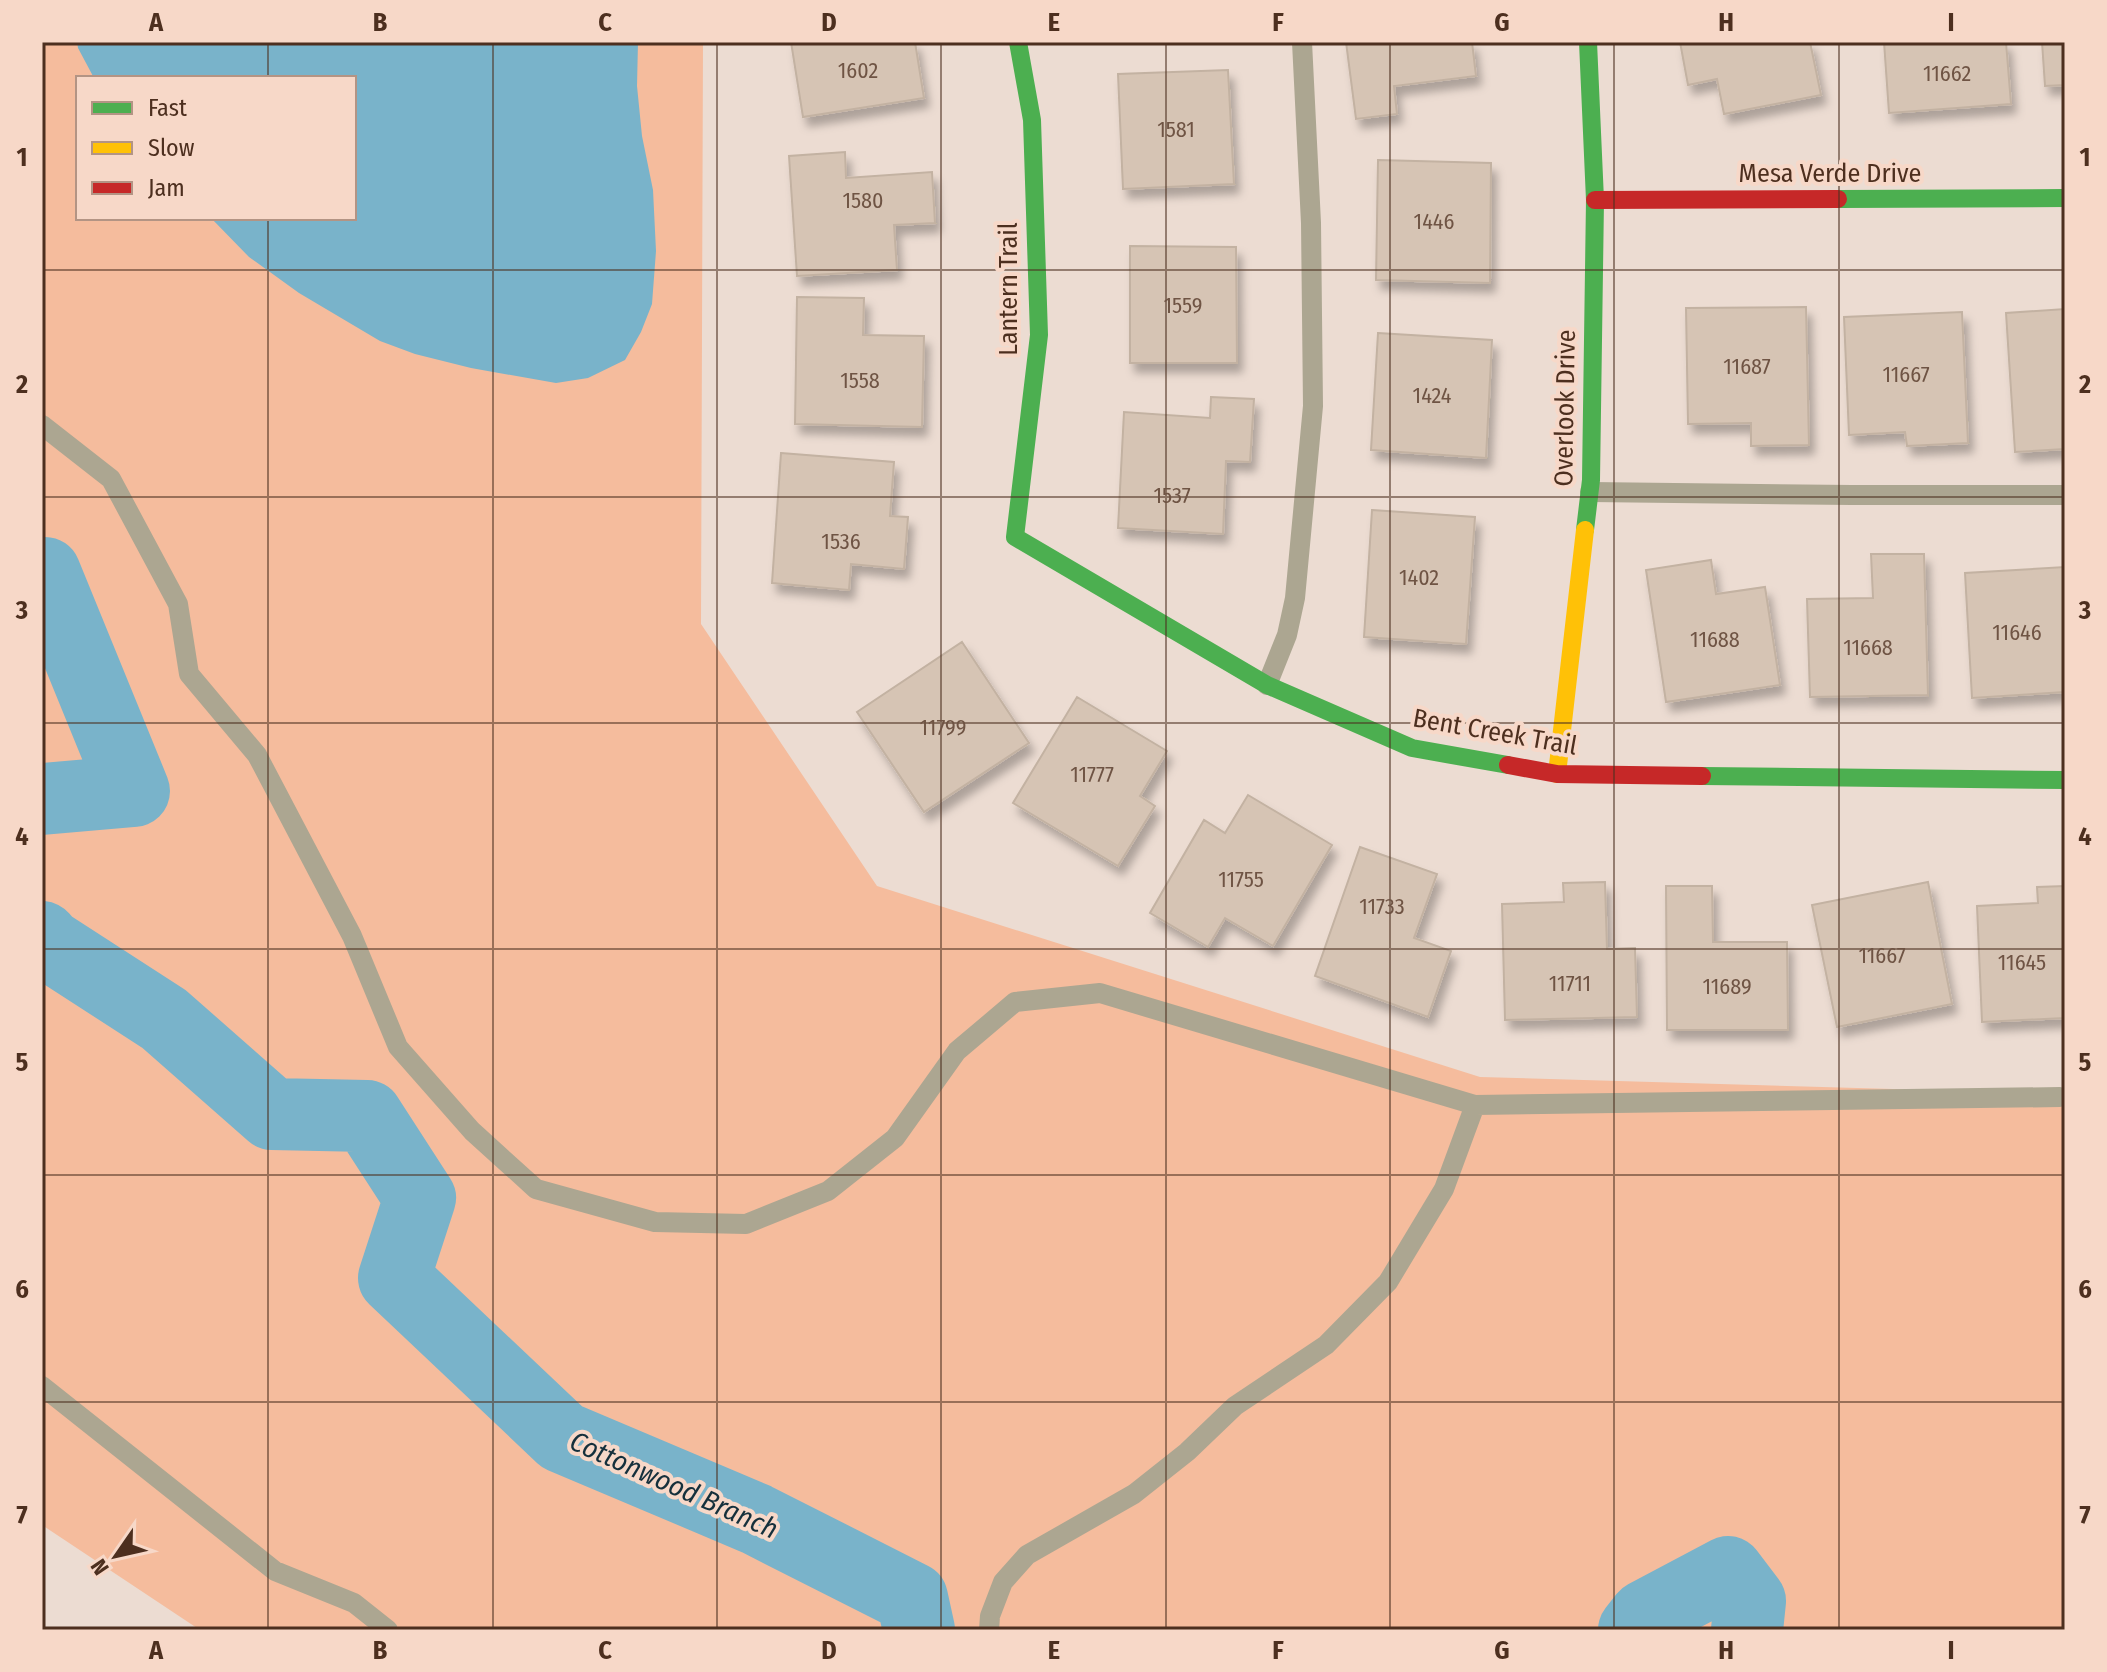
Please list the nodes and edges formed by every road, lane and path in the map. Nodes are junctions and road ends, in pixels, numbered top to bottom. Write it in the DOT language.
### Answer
graph roads {
  1 [pos="1018,42"];
  2 [pos="1302,42"];
  3 [pos="1588,42"];
  4 [pos="2065,198"];
  5 [pos="1595,200"];
  6 [pos="42,425"];
  7 [pos="1590,492"];
  8 [pos="2065,495"];
  9 [pos="1015,537"];
  10 [pos="1267,685"];
  11 [pos="1557,774"];
  12 [pos="2065,780"];
  13 [pos="2060,1097"];
  14 [pos="1475,1105"];
  15 [pos="42,1386"];
  16 [pos="388,1630"];
  17 [pos="989,1630"];
  1 -- 9 [label="street, Lantern Trail"];
  2 -- 10 [label="lane"];
  3 -- 5 [label="street, Overlook Drive"];
  4 -- 5 [label="street, Mesa Verde Drive"];
  5 -- 7 [label="street, Overlook Drive"];
  6 -- 14 [label="lane"];
  7 -- 8 [label="lane"];
  7 -- 11 [label="street, Overlook Drive"];
  9 -- 10 [label="street, Bent Creek Trail"];
  10 -- 11 [label="street, Bent Creek Trail"];
  11 -- 12 [label="street, Bent Creek Trail"];
  13 -- 14 [label="lane"];
  14 -- 17 [label="lane"];
  15 -- 16 [label="lane"];
}
